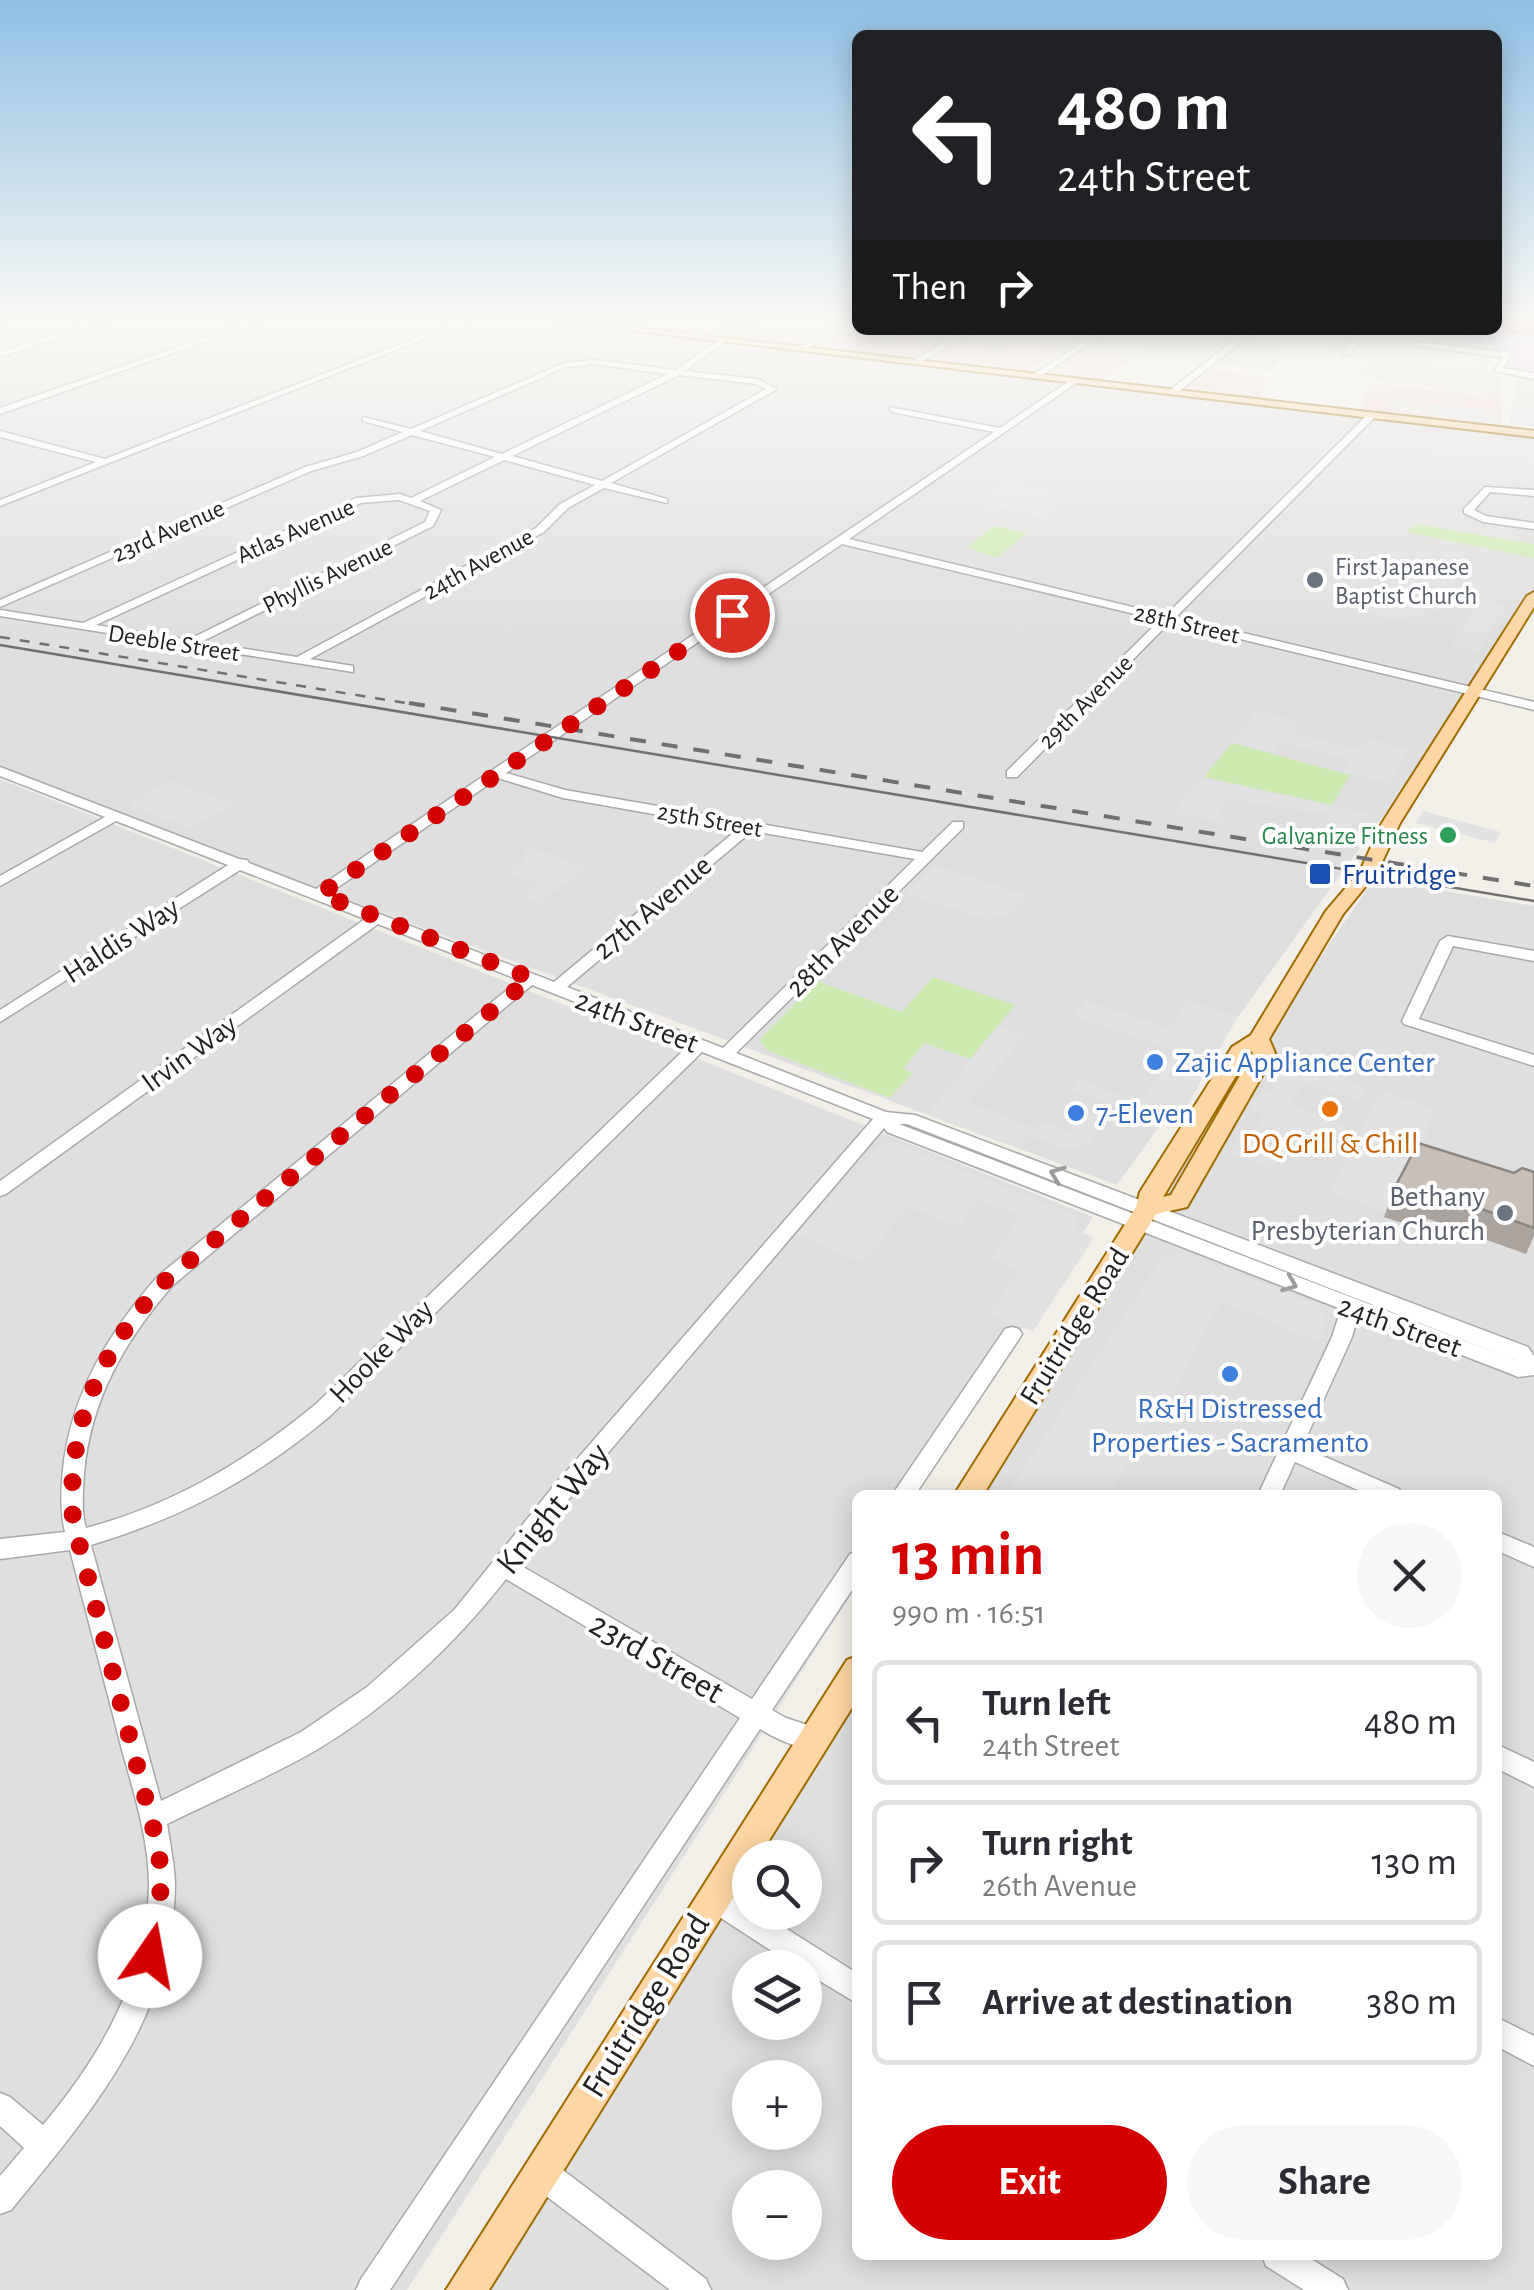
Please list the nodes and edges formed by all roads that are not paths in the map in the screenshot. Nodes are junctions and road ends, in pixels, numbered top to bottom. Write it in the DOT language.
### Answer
graph roads {
  1 [pos="192,428"];
  2 [pos="405,428"];
  3 [pos="419,428"];
  4 [pos="562,428"];
  5 [pos="707,428"];
  6 [pos="988,428"];
  7 [pos="1009,428"];
  8 [pos="1360,428"];
  9 [pos="1479,428"];
  10 [pos="414,430"];
  11 [pos="1004,431"];
  12 [pos="0,434"];
  13 [pos="1534,434"];
  14 [pos="504,456"];
  15 [pos="106,462"];
  16 [pos="602,486"];
  17 [pos="1534,493"];
  18 [pos="414,500"];
  19 [pos="664,501"];
  20 [pos="0,504"];
  21 [pos="1534,526"];
  22 [pos="840,540"];
  23 [pos="1534,596"];
  24 [pos="0,604"];
  25 [pos="0,614"];
  26 [pos="1168,618"];
  27 [pos="83,627"];
  28 [pos="188,644"];
  29 [pos="298,662"];
  30 [pos="349,670"];
  31 [pos="1474,692"];
  32 [pos="1534,706"];
  33 [pos="0,771"];
  34 [pos="496,774"];
  35 [pos="1012,774"];
  36 [pos="116,816"];
  37 [pos="958,825"];
  38 [pos="750,826"];
  39 [pos="925,857"];
  40 [pos="242,863"];
  41 [pos="0,882"];
  42 [pos="320,894"];
  43 [pos="378,917"];
  44 [pos="1534,956"];
  45 [pos="531,978"];
  46 [pos="556,988"];
  47 [pos="0,1018"];
  48 [pos="699,1045"];
  49 [pos="725,1055"];
  50 [pos="1534,1062"];
  51 [pos="884,1117"];
  52 [pos="0,1190"];
  53 [pos="1143,1216"];
  54 [pos="1351,1308"];
  55 [pos="1012,1334"];
  56 [pos="1531,1366"];
  57 [pos="1290,1452"];
  58 [pos="905,1490"];
  59 [pos="971,1490"];
  60 [pos="1271,1490"];
  61 [pos="1378,1490"];
  62 [pos="78,1539"];
  63 [pos="1502,1543"];
  64 [pos="0,1548"];
  65 [pos="1534,1557"];
  66 [pos="504,1568"];
  67 [pos="852,1571"];
  68 [pos="852,1682"];
  69 [pos="754,1714"];
  70 [pos="814,1738"];
  71 [pos="1502,1759"];
  72 [pos="1534,1775"];
  73 [pos="153,1818"];
  74 [pos="713,1898"];
  75 [pos="852,1986"];
  76 [pos="1502,2034"];
  77 [pos="1534,2052"];
  78 [pos="0,2108"];
  79 [pos="44,2146"];
  80 [pos="540,2172"];
  81 [pos="0,2199"];
  82 [pos="1285,2260"];
  83 [pos="372,2290"];
  84 [pos="466,2290"];
  85 [pos="695,2290"];
  86 [pos="1332,2290"];
  1 -- 15 [label="street"];
  2 -- 10 [label="street"];
  3 -- 10 [label="street, 23rd Avenue"];
  4 -- 14 [label="street, Atlas Avenue"];
  5 -- 16 [label="street, 24th Avenue"];
  6 -- 11 [label="street"];
  7 -- 11 [label="street"];
  8 -- 26 [label="street, 29th Avenue"];
  9 -- 13 [label="main road"];
  10 -- 14 [label="street"];
  10 -- 24 [label="street, 23rd Avenue"];
  11 -- 22 [label="street"];
  12 -- 15 [label="street"];
  14 -- 16 [label="street"];
  14 -- 18 [label="street, Atlas Avenue"];
  15 -- 20 [label="street"];
  16 -- 19 [label="street"];
  16 -- 29 [label="street, 24th Avenue"];
  17 -- 21 [label="street"];
  18 -- 27 [label="street, Atlas Avenue"];
  18 -- 28 [label="street, Phyllis Avenue"];
  22 -- 26 [label="street, 28th Street"];
  22 -- 34 [label="street"];
  23 -- 31 [label="main road, Fruitridge Road"];
  25 -- 27 [label="street, Deeble Street"];
  26 -- 31 [label="street, 28th Street"];
  26 -- 35 [label="street, 29th Avenue"];
  27 -- 28 [label="street, Deeble Street"];
  28 -- 29 [label="street, Deeble Street"];
  29 -- 30 [label="street, Deeble Street"];
  31 -- 32 [label="street, 28th Street"];
  31 -- 53 [label="main road, Fruitridge Road"];
  33 -- 36 [label="street, 24th Street"];
  34 -- 38 [label="street, 25th Street"];
  34 -- 42 [label="street"];
  36 -- 40 [label="street, 24th Street"];
  36 -- 41 [label="street"];
  37 -- 39 [label="street, 28th Avenue"];
  38 -- 39 [label="street, 25th Street"];
  38 -- 46 [label="street, 27th Avenue"];
  39 -- 49 [label="street, 28th Avenue"];
  40 -- 42 [label="street, 24th Street"];
  40 -- 47 [label="street, Haldis Way"];
  42 -- 43 [label="street, 24th Street"];
  43 -- 45 [label="street, 24th Street"];
  43 -- 52 [label="street, Irvin Way"];
  44 -- 50 [label="street"];
  45 -- 46 [label="street, 24th Street"];
  45 -- 62 [label="street"];
  46 -- 48 [label="street, 24th Street"];
  48 -- 49 [label="street, 24th Street"];
  48 -- 62 [label="street, Hooke Way"];
  49 -- 51 [label="street, 24th Street"];
  51 -- 53 [label="street, 24th Street"];
  51 -- 66 [label="street, Knight Way"];
  53 -- 54 [label="street, 24th Street, one-way"];
  53 -- 56 [label="street, 24th Street"];
  53 -- 59 [label="main road, Fruitridge Road"];
  54 -- 56 [label="street, 24th Street"];
  54 -- 57 [label="street"];
  55 -- 58 [label="street"];
  57 -- 60 [label="street"];
  57 -- 61 [label="street"];
  62 -- 64 [label="street, Hooke Way"];
  62 -- 73 [label="street"];
  63 -- 65 [label="street"];
  66 -- 69 [label="street, 23rd Street"];
  66 -- 73 [label="street, Knight Way"];
  67 -- 69 [label="street"];
  68 -- 70 [label="main road, Fruitridge Road"];
  69 -- 70 [label="street, 23rd Street"];
  69 -- 83 [label="street"];
  70 -- 74 [label="main road, Fruitridge Road"];
  71 -- 72 [label="street"];
  73 -- 79 [label="street"];
  74 -- 75 [label="street"];
  74 -- 80 [label="main road, Fruitridge Road"];
  76 -- 77 [label="street"];
  78 -- 79 [label="street"];
  79 -- 81 [label="street"];
  80 -- 84 [label="main road, Fruitridge Road"];
  80 -- 85 [label="street"];
  82 -- 86 [label="street"];
}
